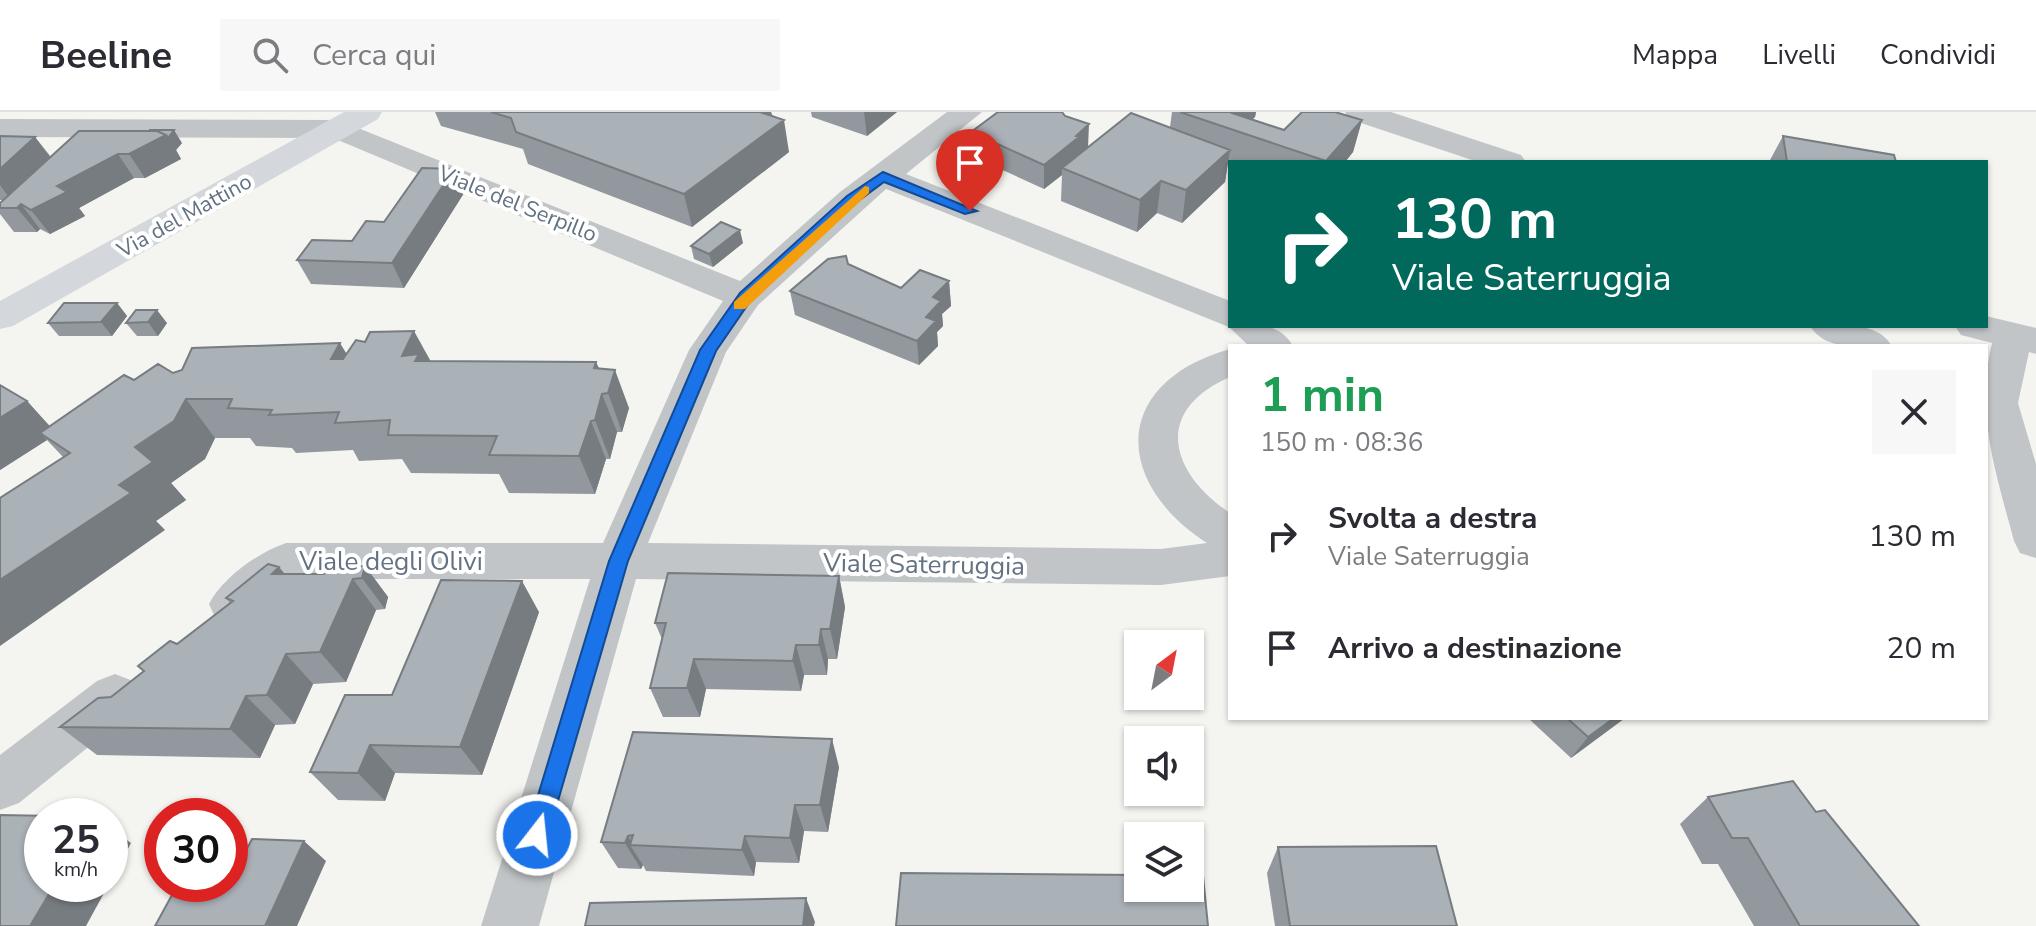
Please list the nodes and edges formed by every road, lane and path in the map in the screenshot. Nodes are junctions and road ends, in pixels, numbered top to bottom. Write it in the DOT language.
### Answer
graph roads {
  1 [pos="967,112"];
  2 [pos="1360,112"];
  3 [pos="342,118"];
  4 [pos="54,120"];
  5 [pos="1331,122"];
  6 [pos="0,128"];
  7 [pos="287,131"];
  8 [pos="1442,160"];
  9 [pos="1504,160"];
  10 [pos="883,176"];
  11 [pos="0,288"];
  12 [pos="745,297"];
  13 [pos="1228,314"];
  14 [pos="0,317"];
  15 [pos="1250,328"];
  16 [pos="1833,328"];
  17 [pos="1986,328"];
  18 [pos="2028,335"];
  19 [pos="1271,344"];
  20 [pos="1869,344"];
  21 [pos="1228,363"];
  22 [pos="1992,400"];
  23 [pos="1228,534"];
  24 [pos="2036,541"];
  25 [pos="1228,558"];
  26 [pos="618,561"];
  27 [pos="199,630"];
  28 [pos="149,669"];
  29 [pos="0,786"];
  30 [pos="510,926"];
  1 -- 10 [label="street"];
  2 -- 9 [label="street"];
  3 -- 7 [label="street, Viale del Serpillo"];
  3 -- 12 [label="street, Viale del Serpillo"];
  3 -- 14 [label="main road, Via del Mattino"];
  4 -- 6 [label="street, Viale del Serpillo"];
  4 -- 7 [label="street, Viale del Serpillo"];
  5 -- 8 [label="street"];
  7 -- 11 [label="main road, Via del Mattino"];
  10 -- 12 [label="street"];
  10 -- 13 [label="street"];
  12 -- 26 [label="street"];
  15 -- 19 [label="street"];
  16 -- 20 [label="street"];
  17 -- 18 [label="street"];
  18 -- 22 [label="street"];
  21 -- 23 [label="street"];
  22 -- 24 [label="street"];
  25 -- 26 [label="street, Viale Saterruggia"];
  26 -- 27 [label="street, Viale degli Olivi"];
  26 -- 30 [label="street"];
  28 -- 29 [label="street"];
}
